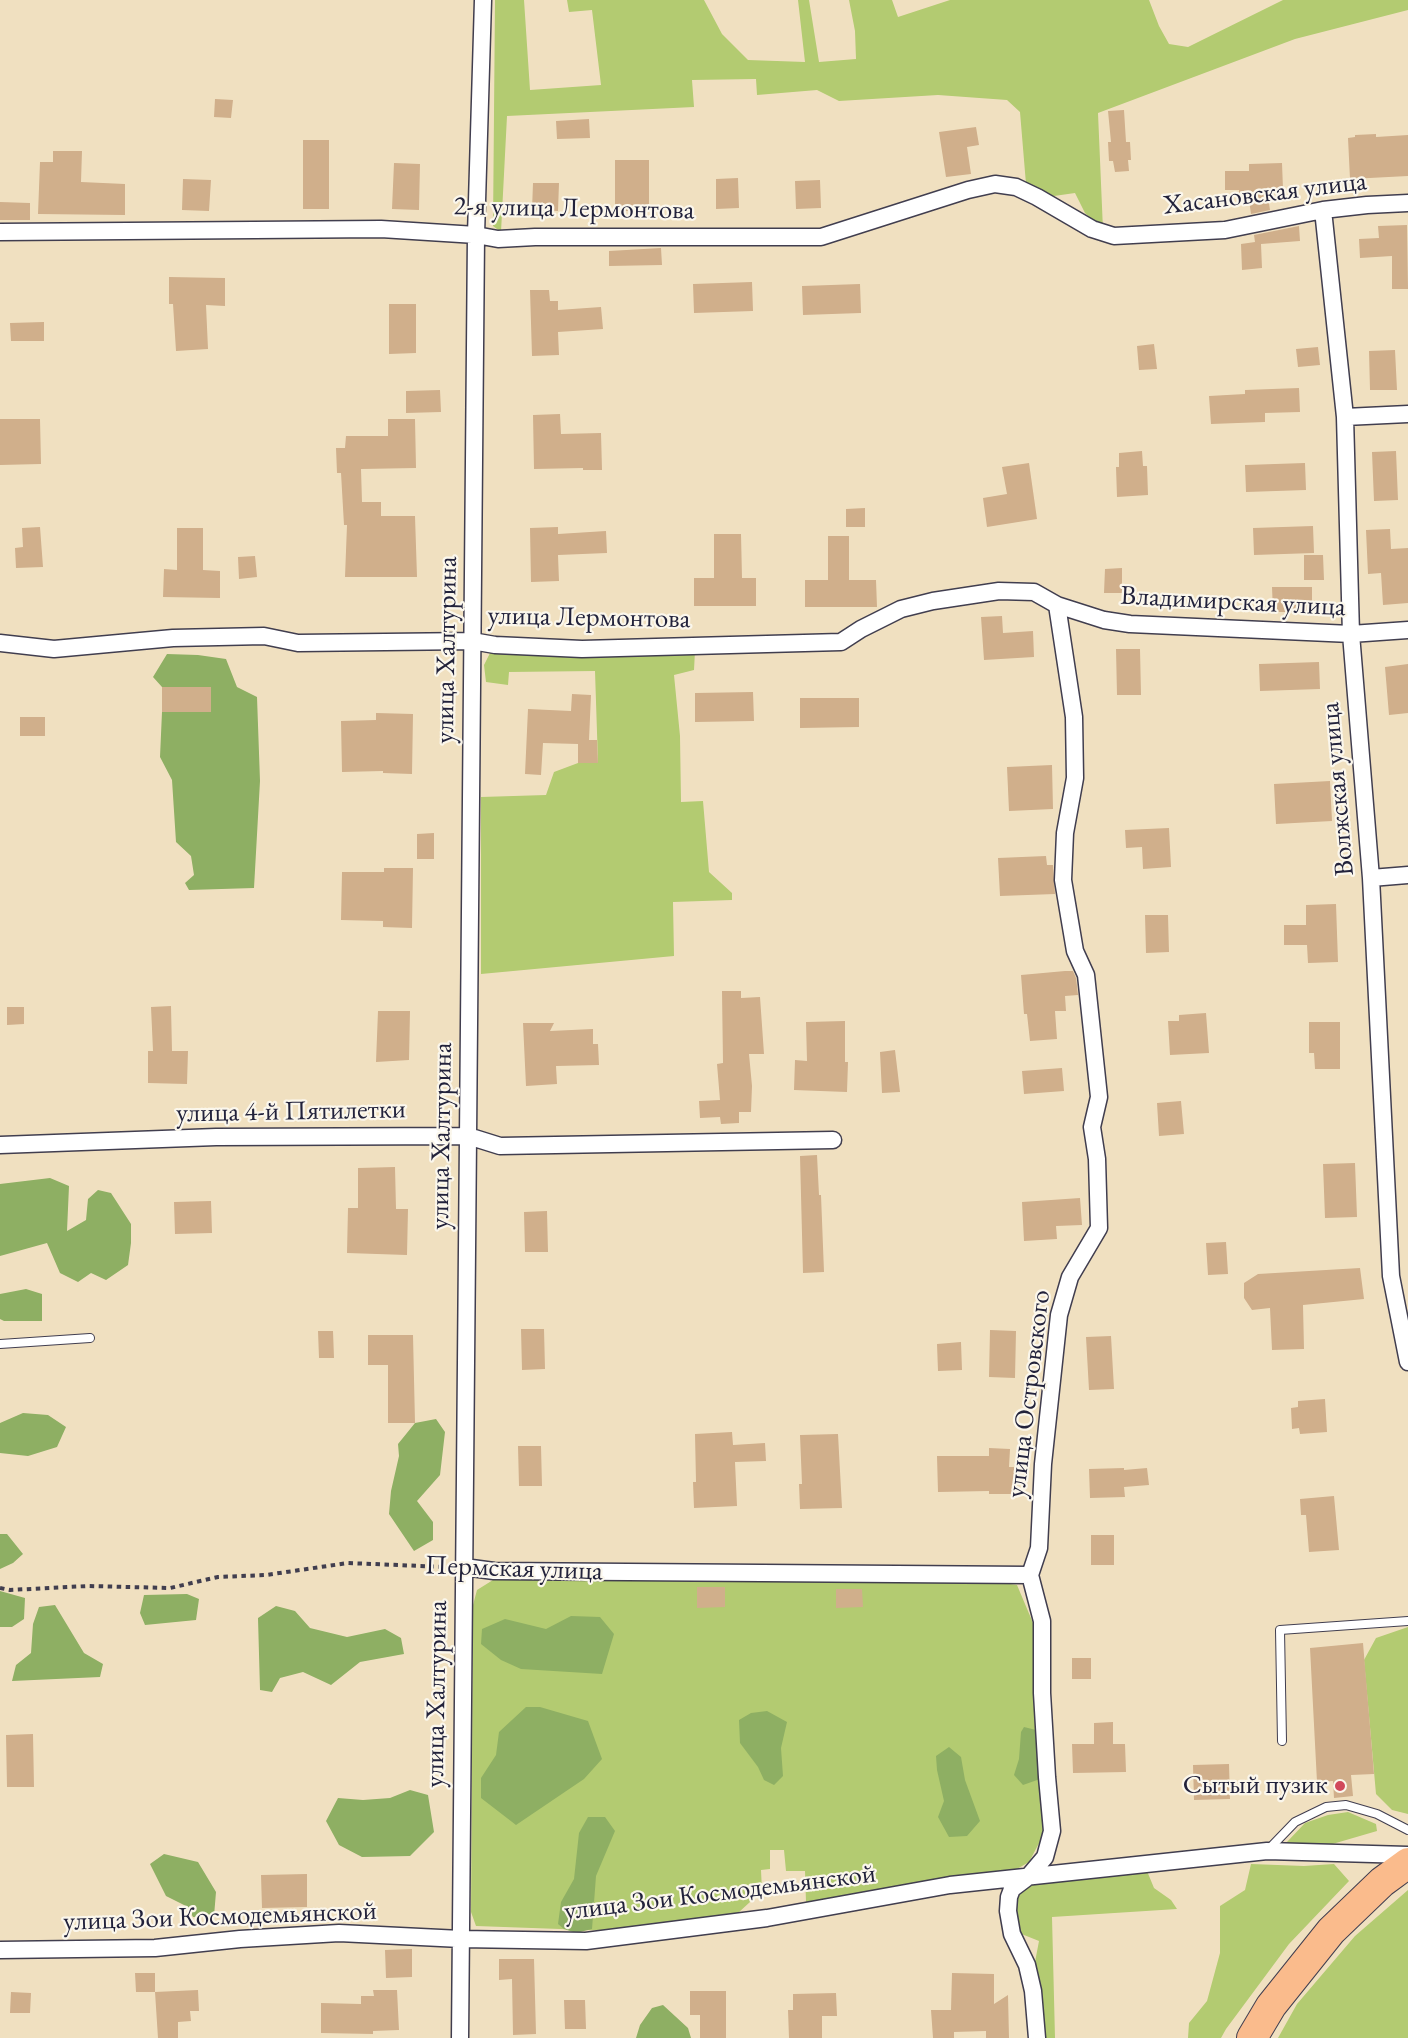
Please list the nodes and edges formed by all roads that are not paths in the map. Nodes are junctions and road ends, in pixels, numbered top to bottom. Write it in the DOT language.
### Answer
graph roads {
  1 [pos="483,0"];
  2 [pos="1408,203"];
  3 [pos="1062,210"];
  4 [pos="1323,210"];
  5 [pos="0,232"];
  6 [pos="476,235"];
  7 [pos="1408,414"];
  8 [pos="1345,417"];
  9 [pos="1057,605"];
  10 [pos="1408,630"];
  11 [pos="1351,634"];
  12 [pos="472,641"];
  13 [pos="0,643"];
  14 [pos="1408,875"];
  15 [pos="1371,878"];
  16 [pos="468,1136"];
  17 [pos="833,1140"];
  18 [pos="0,1145"];
  19 [pos="90,1338"];
  20 [pos="0,1344"];
  21 [pos="1408,1362"];
  22 [pos="464,1567"];
  23 [pos="1030,1575"];
  24 [pos="1408,1621"];
  25 [pos="1282,1741"];
  26 [pos="1408,1830"];
  27 [pos="1267,1851"];
  28 [pos="1408,1855"];
  29 [pos="1408,1863"];
  30 [pos="1028,1877"];
  31 [pos="461,1939"];
  32 [pos="0,1950"];
  33 [pos="460,2038"];
  34 [pos="1037,2038"];
  35 [pos="1252,2038"];
  1 -- 6 [label="street, улица Халтурина"];
  2 -- 4 [label="street, Хасановская улица"];
  3 -- 4 [label="street, Хасановская улица"];
  3 -- 6 [label="street, 2-я улица Лермонтова"];
  4 -- 8 [label="street, Волжская улица"];
  5 -- 6 [label="street, 2-я улица Лермонтова"];
  6 -- 12 [label="street, улица Халтурина"];
  7 -- 8 [label="street"];
  8 -- 11 [label="street, Волжская улица"];
  9 -- 11 [label="street, Владимирская улица"];
  9 -- 12 [label="street, улица Лермонтова"];
  9 -- 23 [label="street, улица Островского"];
  10 -- 11 [label="street, Владимирская улица"];
  11 -- 15 [label="street, Волжская улица"];
  12 -- 13 [label="street, улица Лермонтова"];
  12 -- 16 [label="street, улица Халтурина"];
  14 -- 15 [label="street"];
  15 -- 21 [label="street, Волжская улица"];
  16 -- 17 [label="street, улица 4-й Пятилетки"];
  16 -- 18 [label="street, улица 4-й Пятилетки"];
  16 -- 22 [label="street, улица Халтурина"];
  19 -- 20 [label="lane"];
  22 -- 23 [label="street, Пермская улица"];
  22 -- 31 [label="street, улица Халтурина"];
  23 -- 30 [label="street"];
  24 -- 25 [label="lane"];
  26 -- 27 [label="lane"];
  27 -- 28 [label="street, улица Зои Космодемьянской"];
  27 -- 30 [label="street, улица Зои Космодемьянской"];
  29 -- 35 [label="highway"];
  30 -- 31 [label="street, улица Зои Космодемьянской"];
  30 -- 34 [label="street"];
  31 -- 32 [label="street, улица Зои Космодемьянской"];
  31 -- 33 [label="street, улица Халтурина"];
}
